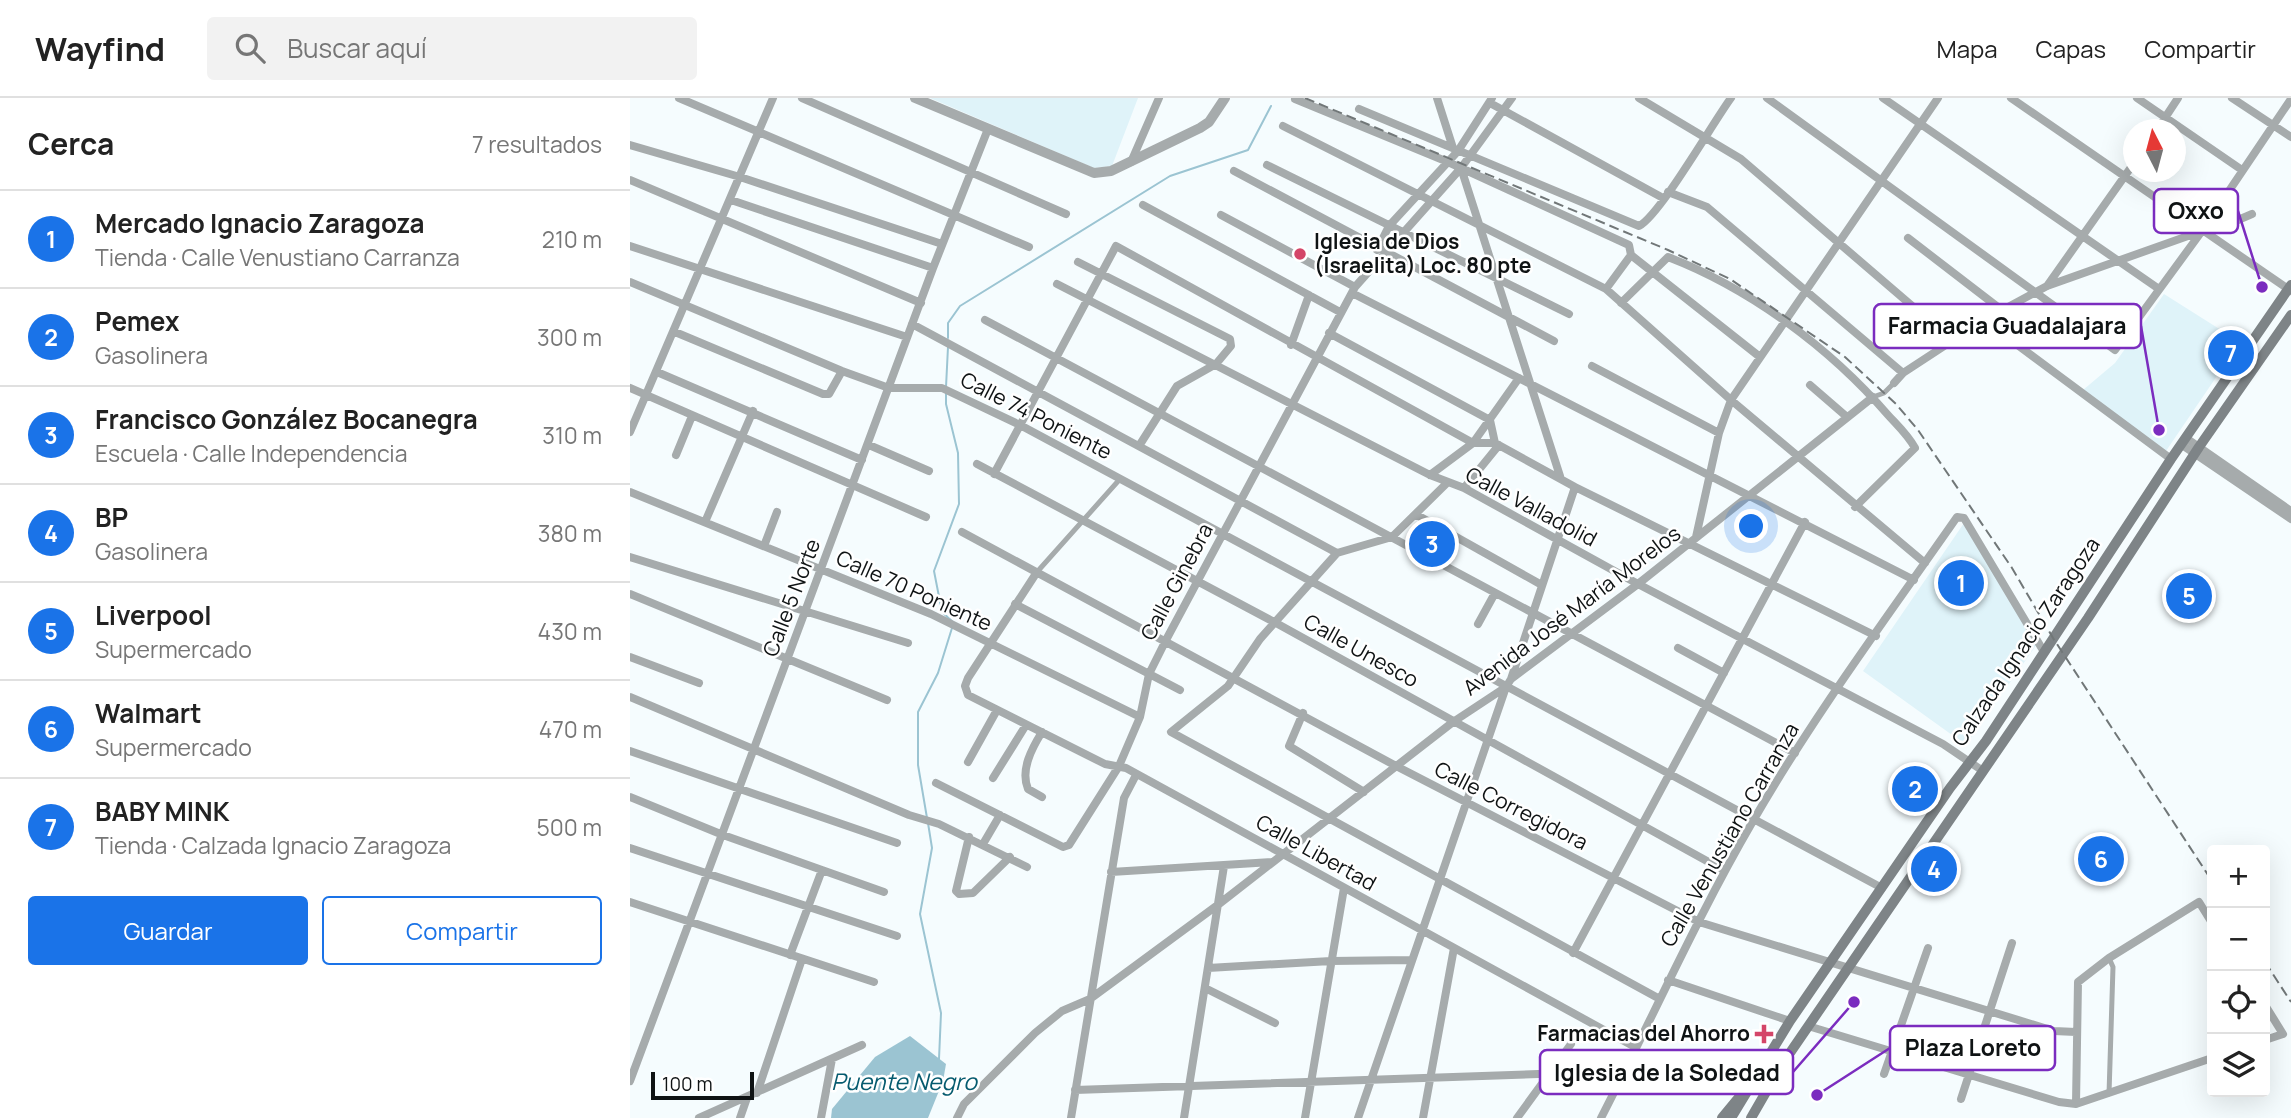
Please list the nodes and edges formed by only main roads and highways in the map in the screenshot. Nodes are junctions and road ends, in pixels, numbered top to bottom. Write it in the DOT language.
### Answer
graph roads {
  1 [pos="2290,288"];
  2 [pos="2291,315"];
  3 [pos="1986,741"];
  4 [pos="1985,768"];
  5 [pos="1746,1090"];
  6 [pos="1760,1098"];
  7 [pos="1722,1118"];
  8 [pos="1731,1118"];
  9 [pos="1742,1118"];
  10 [pos="1751,1118"];
  1 -- 3 [label="main road, Calzada Ignacio Zaragoza"];
  2 -- 4 [label="main road, Calzada Ignacio Zaragoza"];
  3 -- 4 [label="main road"];
  3 -- 5 [label="main road, Calzada Ignacio Zaragoza"];
  4 -- 6 [label="main road, Calzada Ignacio Zaragoza"];
  5 -- 7 [label="main road, Calzada Ignacio Zaragoza"];
  5 -- 8 [label="main road, Calzada Ignacio Zaragoza"];
  6 -- 9 [label="main road, Calzada Ignacio Zaragoza"];
  6 -- 10 [label="main road, Calzada Ignacio Zaragoza"];
}
